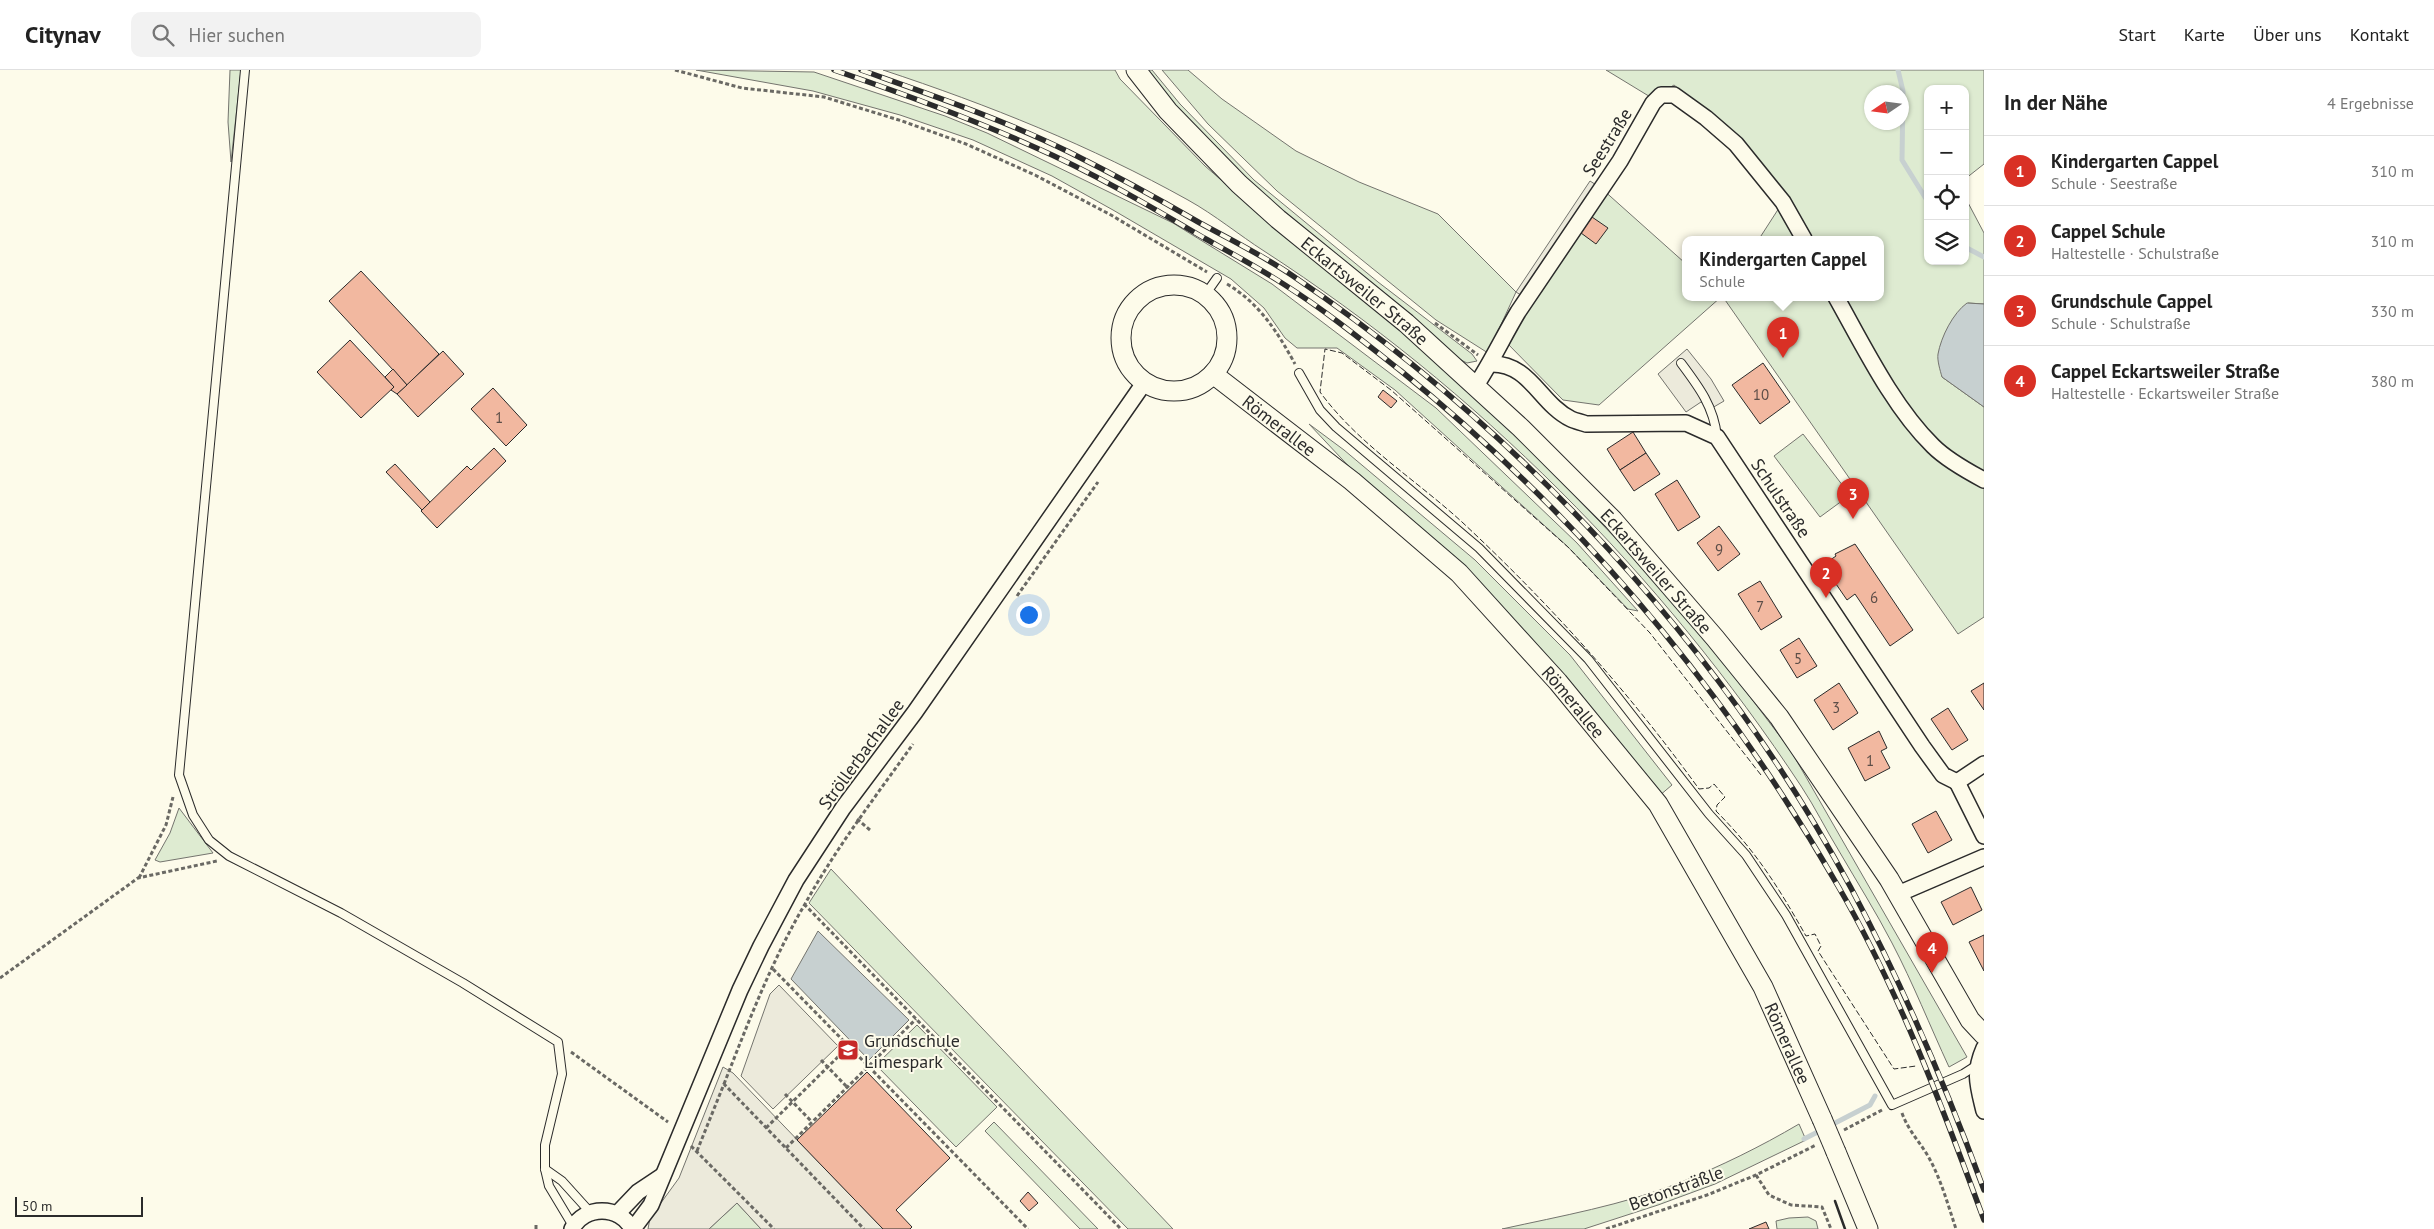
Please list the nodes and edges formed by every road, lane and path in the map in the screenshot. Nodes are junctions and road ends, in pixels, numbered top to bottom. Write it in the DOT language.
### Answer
graph roads {
  1 [pos="245,70"];
  2 [pos="675,70"];
  3 [pos="1136,70"];
  4 [pos="1802,236"];
  5 [pos="1217,278"];
  6 [pos="1205,295"];
  7 [pos="1838,301"];
  8 [pos="1432,321"];
  9 [pos="1681,363"];
  10 [pos="1491,364"];
  11 [pos="1300,373"];
  12 [pos="1213,374"];
  13 [pos="1144,383"];
  14 [pos="1475,388"];
  15 [pos="1717,437"];
  16 [pos="1984,480"];
  17 [pos="1098,482"];
  18 [pos="1014,601"];
  19 [pos="914,743"];
  20 [pos="1984,764"];
  21 [pos="179,775"];
  22 [pos="1957,782"];
  23 [pos="1984,836"];
  24 [pos="229,856"];
  25 [pos="1984,857"];
  26 [pos="138,878"];
  27 [pos="1898,894"];
  28 [pos="804,904"];
  29 [pos="773,969"];
  30 [pos="0,978"];
  31 [pos="916,1019"];
  32 [pos="1984,1035"];
  33 [pos="558,1042"];
  34 [pos="849,1046"];
  35 [pos="1984,1048"];
  36 [pos="821,1060"];
  37 [pos="1977,1065"];
  38 [pos="869,1066"];
  39 [pos="828,1067"];
  40 [pos="724,1084"];
  41 [pos="847,1087"];
  42 [pos="785,1094"];
  43 [pos="793,1102"];
  44 [pos="1896,1104"];
  45 [pos="1984,1111"];
  46 [pos="668,1122"];
  47 [pos="812,1122"];
  48 [pos="766,1128"];
  49 [pos="692,1146"];
  50 [pos="786,1148"];
  51 [pos="696,1151"];
  52 [pos="545,1169"];
  53 [pos="662,1176"];
  54 [pos="590,1212"];
  55 [pos="616,1214"];
  56 [pos="572,1227"];
  57 [pos="633,1229"];
  58 [pos="774,1229"];
  59 [pos="864,1229"];
  60 [pos="1028,1229"];
  61 [pos="1121,1229"];
  62 [pos="1606,1229"];
  63 [pos="1831,1229"];
  64 [pos="1868,1229"];
  65 [pos="1956,1229"];
  1 -- 21 [label="lane"];
  2 -- 5 [label="path"];
  3 -- 14 [label="street, Eckartsweiler Straße"];
  4 -- 10 [label="street, Seestraße"];
  5 -- 6 [label="lane"];
  5 -- 11 [label="path"];
  6 -- 12 [label="street"];
  6 -- 13 [label="street"];
  7 -- 16 [label="street"];
  8 -- 10 [label="path"];
  9 -- 15 [label="lane"];
  10 -- 14 [label="street, Seestraße"];
  10 -- 15 [label="street"];
  11 -- 44 [label="lane"];
  12 -- 13 [label="street"];
  12 -- 64 [label="street, Römerallee, bridge"];
  13 -- 53 [label="street, Ströllerbachallee"];
  14 -- 27 [label="street, Eckartsweiler Straße"];
  15 -- 22 [label="street, Schulstraße"];
  17 -- 18 [label="path"];
  19 -- 28 [label="path"];
  20 -- 22 [label="street"];
  21 -- 24 [label="lane"];
  21 -- 26 [label="path"];
  22 -- 23 [label="street"];
  24 -- 26 [label="path"];
  24 -- 33 [label="lane"];
  25 -- 27 [label="street"];
  26 -- 30 [label="path"];
  27 -- 32 [label="street, Eckartsweiler Straße"];
  28 -- 29 [label="path"];
  28 -- 31 [label="path"];
  29 -- 34 [label="path"];
  29 -- 40 [label="path"];
  31 -- 38 [label="path"];
  31 -- 61 [label="path"];
  33 -- 46 [label="path"];
  33 -- 52 [label="lane"];
  34 -- 38 [label="path"];
  34 -- 39 [label="path"];
  35 -- 37 [label="street"];
  36 -- 39 [label="path"];
  37 -- 44 [label="lane"];
  37 -- 45 [label="street"];
  38 -- 41 [label="path"];
  38 -- 60 [label="path"];
  39 -- 41 [label="path"];
  39 -- 43 [label="path"];
  40 -- 48 [label="path"];
  40 -- 51 [label="path"];
  41 -- 47 [label="path"];
  42 -- 43 [label="path"];
  43 -- 47 [label="path"];
  43 -- 48 [label="path"];
  44 -- 65 [label="path"];
  47 -- 50 [label="path"];
  48 -- 50 [label="path"];
  49 -- 51 [label="path"];
  50 -- 59 [label="path"];
  51 -- 58 [label="path"];
  52 -- 54 [label="lane"];
  52 -- 56 [label="lane"];
  53 -- 55 [label="street"];
  53 -- 57 [label="street, Ströllerbachallee"];
  54 -- 55 [label="street"];
  54 -- 56 [label="street"];
  55 -- 57 [label="street"];
  62 -- 63 [label="path, Betonsträßle"];
}
